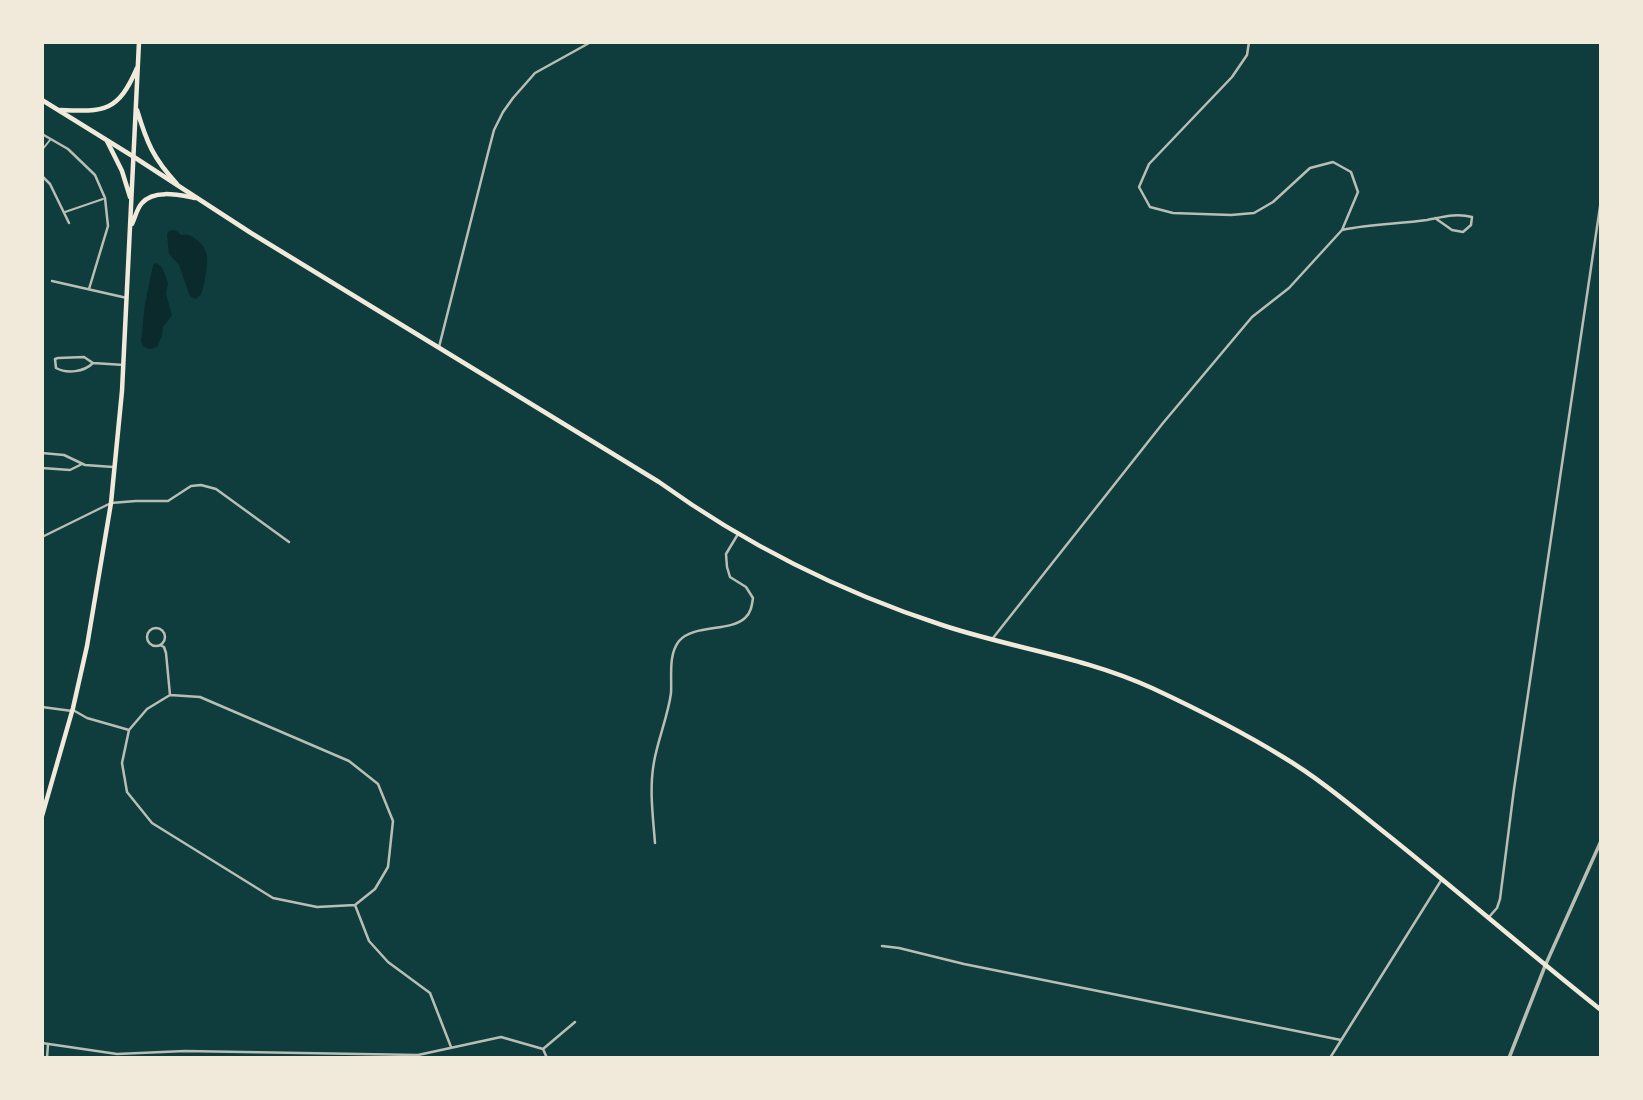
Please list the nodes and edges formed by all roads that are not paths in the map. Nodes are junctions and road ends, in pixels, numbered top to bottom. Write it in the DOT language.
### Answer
graph roads {
  1 [pos="139,42"];
  2 [pos="591,42"];
  3 [pos="1249,42"];
  4 [pos="139,64"];
  5 [pos="42,100"];
  6 [pos="136,104"];
  7 [pos="60,110"];
  8 [pos="42,134"];
  9 [pos="50,139"];
  10 [pos="107,140"];
  11 [pos="42,150"];
  12 [pos="134,157"];
  13 [pos="42,176"];
  14 [pos="180,187"];
  15 [pos="105,198"];
  16 [pos="197,198"];
  17 [pos="1601,200"];
  18 [pos="132,203"];
  19 [pos="64,212"];
  20 [pos="1435,218"];
  21 [pos="69,223"];
  22 [pos="131,228"];
  23 [pos="1342,230"];
  24 [pos="52,281"];
  25 [pos="89,289"];
  26 [pos="127,298"];
  27 [pos="439,347"];
  28 [pos="93,363"];
  29 [pos="124,365"];
  30 [pos="42,453"];
  31 [pos="82,464"];
  32 [pos="114,467"];
  33 [pos="42,468"];
  34 [pos="111,503"];
  35 [pos="738,533"];
  36 [pos="42,537"];
  37 [pos="289,542"];
  38 [pos="990,640"];
  39 [pos="160,644"];
  40 [pos="170,695"];
  41 [pos="42,707"];
  42 [pos="72,710"];
  43 [pos="129,730"];
  44 [pos="42,816"];
  45 [pos="1601,841"];
  46 [pos="654,843"];
  47 [pos="1442,879"];
  48 [pos="355,905"];
  49 [pos="1489,917"];
  50 [pos="883,947"];
  51 [pos="1545,965"];
  52 [pos="1601,1010"];
  53 [pos="575,1022"];
  54 [pos="1341,1040"];
  55 [pos="42,1043"];
  56 [pos="48,1044"];
  57 [pos="452,1047"];
  58 [pos="543,1049"];
  59 [pos="185,1051"];
  60 [pos="47,1058"];
  61 [pos="186,1058"];
  62 [pos="547,1058"];
  63 [pos="1330,1058"];
  64 [pos="1509,1058"];
  1 -- 4 [label="main road"];
  2 -- 27 [label="street"];
  3 -- 23 [label="street"];
  4 -- 6 [label="main road"];
  4 -- 7 [label="main road"];
  5 -- 7 [label="main road"];
  6 -- 12 [label="main road"];
  6 -- 14 [label="main road"];
  7 -- 10 [label="main road"];
  8 -- 9 [label="street"];
  9 -- 11 [label="lane"];
  9 -- 15 [label="street"];
  10 -- 12 [label="main road"];
  10 -- 18 [label="main road"];
  12 -- 14 [label="main road"];
  12 -- 18 [label="main road"];
  13 -- 19 [label="street"];
  14 -- 16 [label="main road"];
  15 -- 19 [label="lane"];
  15 -- 25 [label="street"];
  16 -- 22 [label="main road"];
  16 -- 27 [label="main road"];
  17 -- 49 [label="street"];
  18 -- 22 [label="main road"];
  19 -- 21 [label="street"];
  20 -- 20 [label="street"];
  20 -- 23 [label="street"];
  22 -- 26 [label="main road"];
  23 -- 38 [label="street"];
  24 -- 25 [label="street"];
  25 -- 26 [label="street"];
  26 -- 29 [label="main road"];
  27 -- 35 [label="main road"];
  28 -- 28 [label="street"];
  28 -- 29 [label="street"];
  29 -- 32 [label="main road"];
  30 -- 31 [label="street"];
  31 -- 32 [label="street"];
  31 -- 33 [label="street"];
  32 -- 34 [label="main road"];
  34 -- 36 [label="street"];
  34 -- 37 [label="street"];
  34 -- 42 [label="main road"];
  35 -- 38 [label="main road"];
  35 -- 46 [label="street"];
  38 -- 47 [label="main road"];
  39 -- 39 [label="street"];
  39 -- 40 [label="street"];
  40 -- 43 [label="street"];
  40 -- 48 [label="street"];
  41 -- 42 [label="street"];
  42 -- 43 [label="street"];
  42 -- 44 [label="main road"];
  43 -- 48 [label="street"];
  45 -- 51 [label="street"];
  47 -- 49 [label="main road"];
  47 -- 54 [label="street"];
  48 -- 57 [label="street"];
  49 -- 51 [label="main road"];
  50 -- 54 [label="street"];
  51 -- 52 [label="main road"];
  51 -- 64 [label="street"];
  53 -- 58 [label="street"];
  54 -- 63 [label="street"];
  55 -- 56 [label="street"];
  56 -- 59 [label="street"];
  56 -- 60 [label="street"];
  57 -- 58 [label="street"];
  57 -- 59 [label="street"];
  58 -- 62 [label="street"];
  59 -- 61 [label="street"];
}
